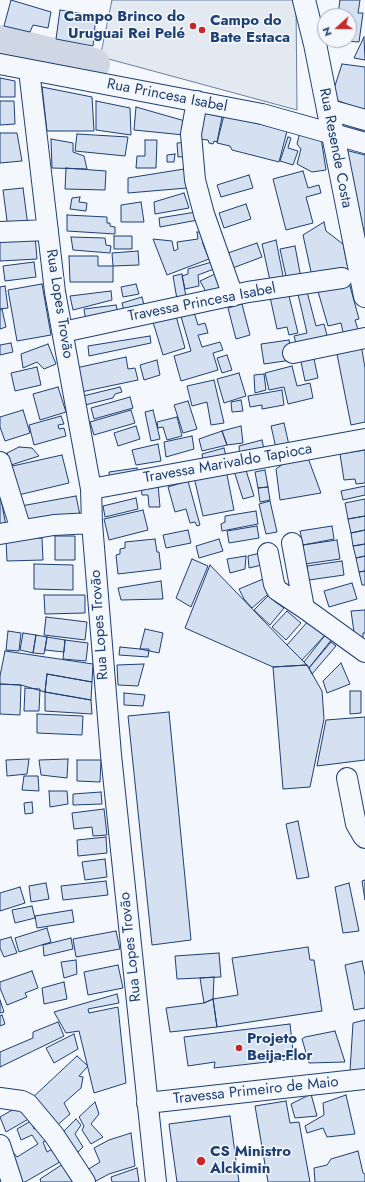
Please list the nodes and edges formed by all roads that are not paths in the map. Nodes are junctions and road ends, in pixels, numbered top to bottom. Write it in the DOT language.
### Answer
graph roads {
  1 [pos="304,0"];
  2 [pos="0,64"];
  3 [pos="28,70"];
  4 [pos="197,101"];
  5 [pos="327,109"];
  6 [pos="365,120"];
  7 [pos="332,133"];
  8 [pos="365,143"];
  9 [pos="48,230"];
  10 [pos="0,232"];
  11 [pos="342,278"];
  12 [pos="233,296"];
  13 [pos="365,296"];
  14 [pos="63,332"];
  15 [pos="365,338"];
  16 [pos="293,353"];
  17 [pos="365,439"];
  18 [pos="0,462"];
  19 [pos="91,489"];
  20 [pos="92,523"];
  21 [pos="21,530"];
  22 [pos="0,534"];
  23 [pos="292,542"];
  24 [pos="268,553"];
  25 [pos="304,608"];
  26 [pos="365,652"];
  27 [pos="347,778"];
  28 [pos="365,838"];
  29 [pos="364,1082"];
  30 [pos="0,1098"];
  31 [pos="147,1103"];
  32 [pos="0,1145"];
  33 [pos="12,1182"];
  34 [pos="85,1182"];
  35 [pos="156,1182"];
  1 -- 5 [label="main road, Rua Resende Costa"];
  2 -- 3 [label="street, Rua Princesa Isabel"];
  3 -- 4 [label="street, Rua Princesa Isabel"];
  3 -- 9 [label="street, Rua Lopes Trovão"];
  4 -- 7 [label="street, Rua Princesa Isabel"];
  4 -- 12 [label="street"];
  5 -- 6 [label="street"];
  5 -- 7 [label="main road, Rua Resende Costa"];
  7 -- 8 [label="street, Rua Princesa Isabel"];
  7 -- 13 [label="main road, Rua Resende Costa"];
  9 -- 10 [label="street"];
  9 -- 14 [label="street, Rua Lopes Trovão"];
  11 -- 12 [label="street, Travessa Princesa Isabel"];
  12 -- 14 [label="street, Travessa Princesa Isabel"];
  14 -- 19 [label="street, Rua Lopes Trovão"];
  15 -- 16 [label="street"];
  17 -- 19 [label="street, Travessa Marivaldo Tapioca"];
  18 -- 21 [label="street"];
  19 -- 20 [label="street, Rua Lopes Trovão"];
  20 -- 21 [label="street"];
  20 -- 31 [label="street, Rua Lopes Trovão"];
  21 -- 22 [label="street"];
  23 -- 25 [label="street"];
  24 -- 25 [label="street"];
  25 -- 26 [label="street"];
  27 -- 28 [label="street"];
  29 -- 31 [label="street, Travessa Primeiro de Maio"];
  30 -- 34 [label="street"];
  31 -- 35 [label="street, Rua Lopes Trovão"];
  32 -- 33 [label="street"];
}
